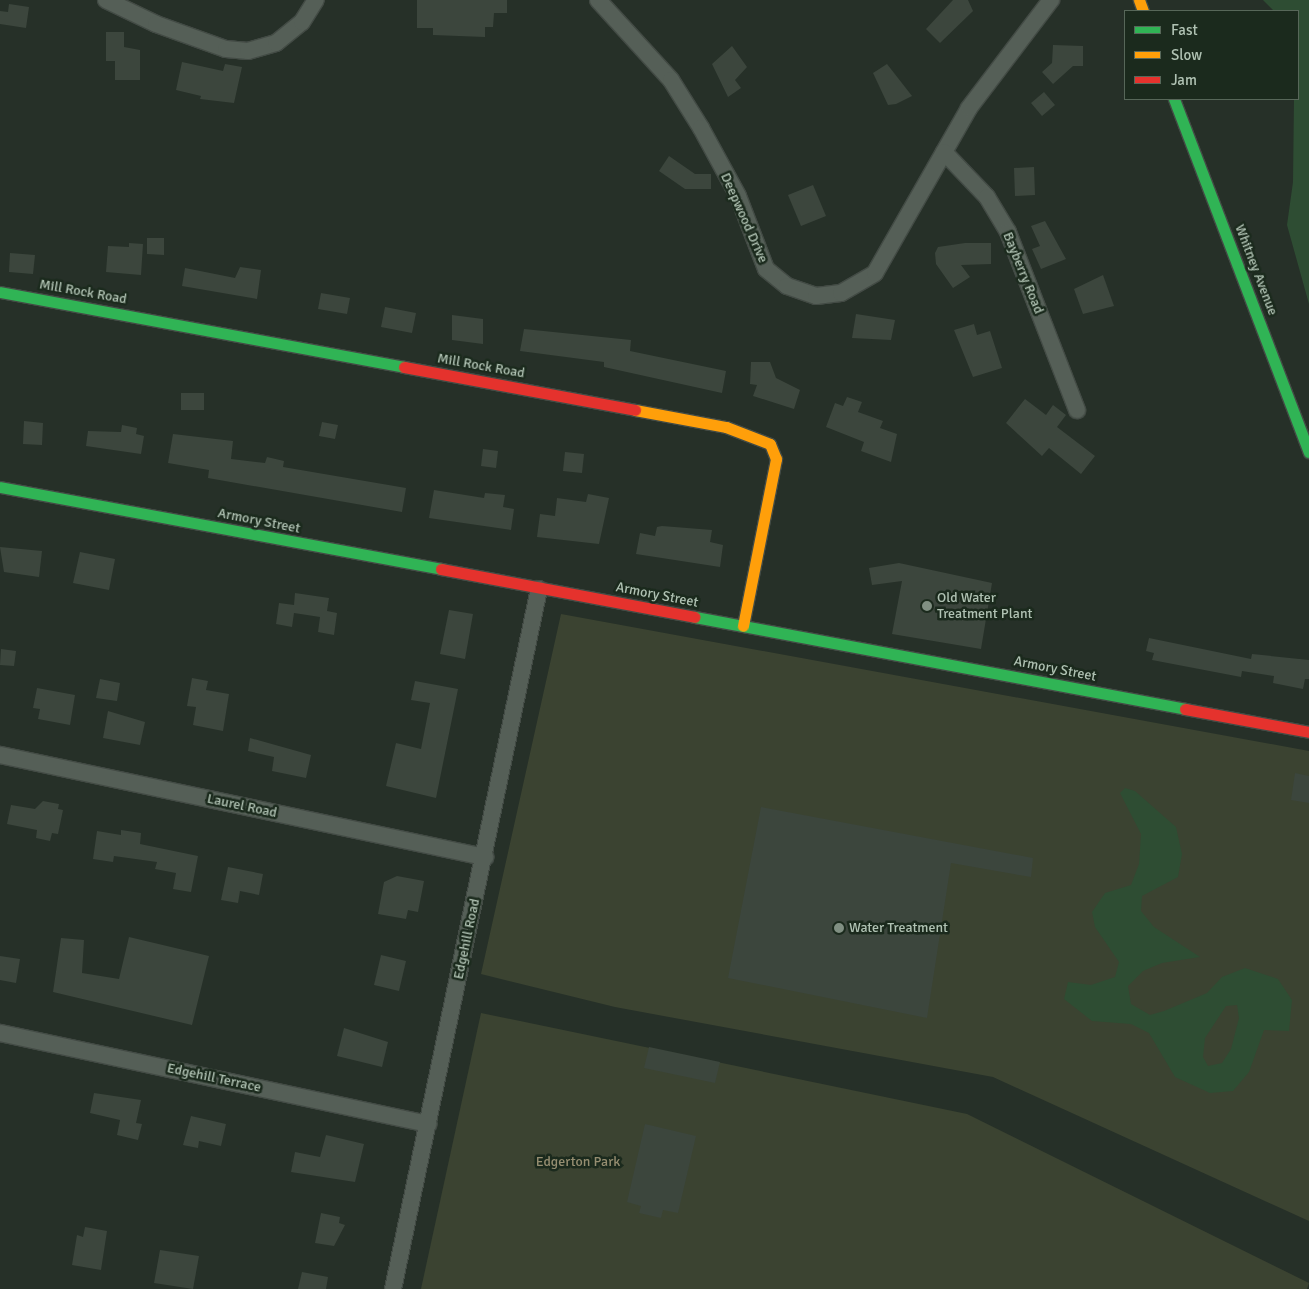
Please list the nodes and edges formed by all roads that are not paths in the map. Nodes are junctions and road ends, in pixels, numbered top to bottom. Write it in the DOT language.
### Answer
graph roads {
  1 [pos="106,0"];
  2 [pos="316,0"];
  3 [pos="598,0"];
  4 [pos="1051,0"];
  5 [pos="1174,100"];
  6 [pos="944,152"];
  7 [pos="0,292"];
  8 [pos="1077,410"];
  9 [pos="1309,452"];
  10 [pos="0,487"];
  11 [pos="539,589"];
  12 [pos="743,626"];
  13 [pos="1309,732"];
  14 [pos="0,755"];
  15 [pos="485,857"];
  16 [pos="0,1033"];
  17 [pos="428,1124"];
  18 [pos="393,1289"];
  1 -- 2 [label="street"];
  3 -- 6 [label="street, Deepwood Drive"];
  4 -- 6 [label="street, Deepwood Drive"];
  5 -- 9 [label="main road, Whitney Avenue"];
  6 -- 8 [label="street, Bayberry Road"];
  7 -- 12 [label="main road, Mill Rock Road"];
  10 -- 11 [label="main road, Armory Street"];
  11 -- 12 [label="main road, Armory Street"];
  11 -- 15 [label="street, Edgehill Road"];
  12 -- 13 [label="main road, Armory Street"];
  14 -- 15 [label="street, Laurel Road"];
  15 -- 17 [label="street, Edgehill Road"];
  16 -- 17 [label="street, Edgehill Terrace"];
  17 -- 18 [label="street, Edgehill Road"];
}
